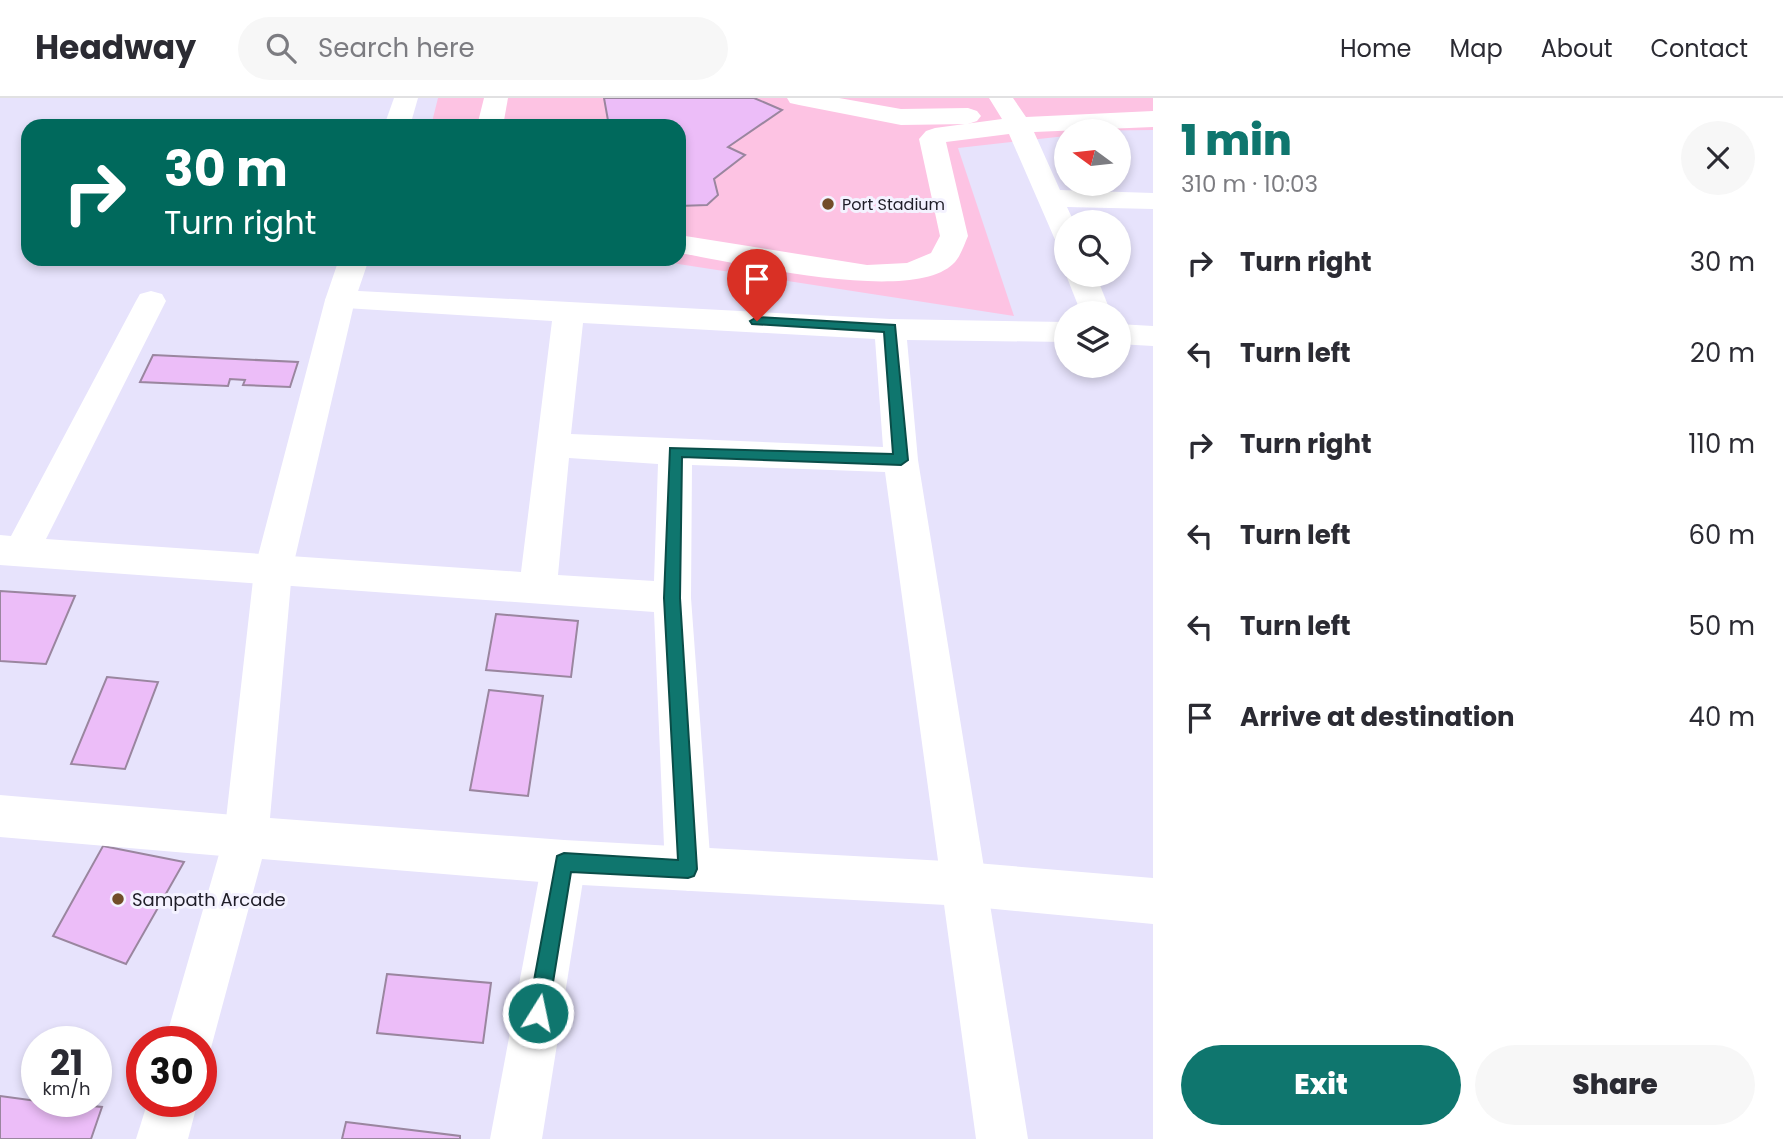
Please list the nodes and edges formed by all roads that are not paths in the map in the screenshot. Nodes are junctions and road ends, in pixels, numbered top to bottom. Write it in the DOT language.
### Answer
graph roads {
  1 [pos="406,98"];
  2 [pos="496,98"];
  3 [pos="799,98"];
  4 [pos="850,98"];
  5 [pos="1003,99"];
  6 [pos="399,119"];
  7 [pos="492,119"];
  8 [pos="1153,119"];
  9 [pos="1018,125"];
  10 [pos="1051,198"];
  11 [pos="1153,201"];
  12 [pos="1056,210"];
  13 [pos="686,245"];
  14 [pos="352,266"];
  15 [pos="341,300"];
  16 [pos="150,301"];
  17 [pos="569,310"];
  18 [pos="890,328"];
  19 [pos="1054,332"];
  20 [pos="1131,335"];
  21 [pos="1153,336"];
  22 [pos="553,444"];
  23 [pos="675,452"];
  24 [pos="901,460"];
  25 [pos="11,551"];
  26 [pos="273,571"];
  27 [pos="538,589"];
  28 [pos="672,598"];
  29 [pos="0,816"];
  30 [pos="246,837"];
  31 [pos="564,862"];
  32 [pos="688,869"];
  33 [pos="964,884"];
  34 [pos="1153,901"];
  35 [pos="194,1026"];
  36 [pos="168,1117"];
  37 [pos="162,1139"];
  38 [pos="516,1139"];
  39 [pos="1002,1139"];
  1 -- 6 [label="street"];
  2 -- 7 [label="street"];
  3 -- 9 [label="street"];
  4 -- 5 [label="street"];
  5 -- 9 [label="street"];
  8 -- 9 [label="street"];
  9 -- 10 [label="street"];
  9 -- 13 [label="street"];
  10 -- 11 [label="street"];
  10 -- 12 [label="street"];
  14 -- 15 [label="street"];
  15 -- 17 [label="street"];
  15 -- 26 [label="street"];
  16 -- 25 [label="street"];
  17 -- 18 [label="street"];
  17 -- 22 [label="street"];
  18 -- 19 [label="street"];
  18 -- 24 [label="street"];
  20 -- 21 [label="street"];
  22 -- 23 [label="street"];
  22 -- 27 [label="street"];
  23 -- 24 [label="street"];
  23 -- 28 [label="street"];
  24 -- 33 [label="street"];
  25 -- 26 [label="street"];
  26 -- 27 [label="street"];
  26 -- 30 [label="street"];
  27 -- 28 [label="street"];
  28 -- 32 [label="street"];
  29 -- 30 [label="street"];
  30 -- 31 [label="street"];
  30 -- 35 [label="street"];
  31 -- 32 [label="street"];
  31 -- 38 [label="street"];
  32 -- 33 [label="street"];
  33 -- 34 [label="street"];
  33 -- 39 [label="street"];
  36 -- 37 [label="street"];
}
